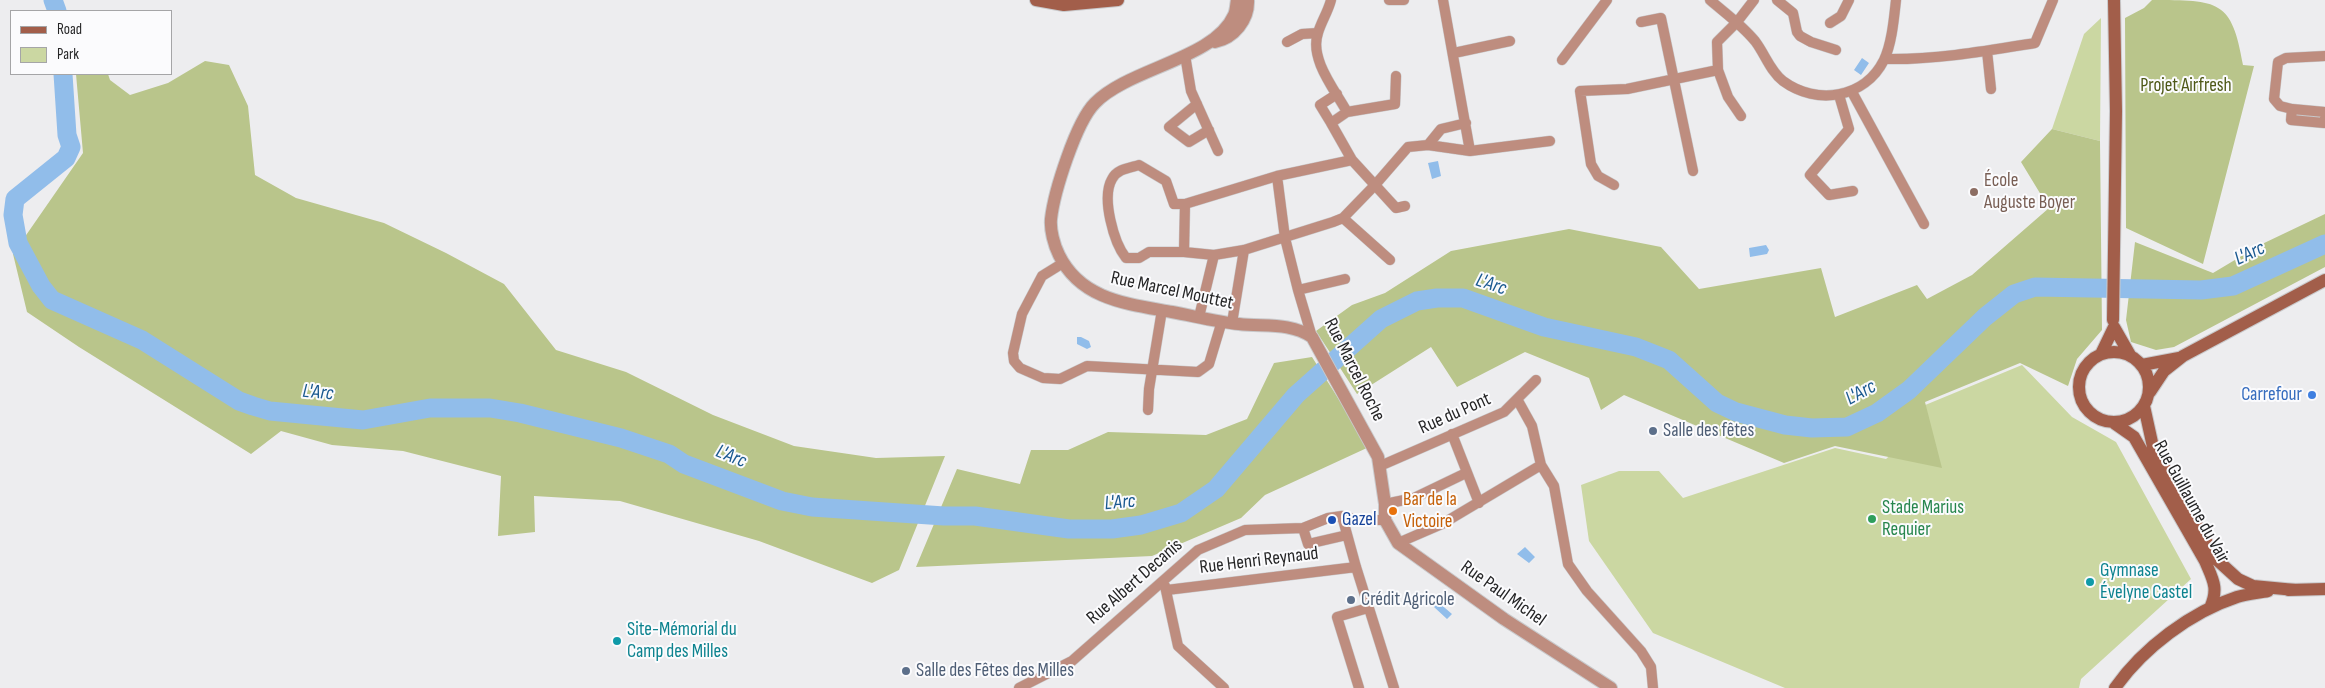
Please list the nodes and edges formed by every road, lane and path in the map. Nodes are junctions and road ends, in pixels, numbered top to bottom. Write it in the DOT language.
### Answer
graph roads {
  1 [pos="1036,0"];
  2 [pos="1118,0"];
  3 [pos="1237,0"];
  4 [pos="1248,0"];
  5 [pos="1331,0"];
  6 [pos="1389,0"];
  7 [pos="1404,0"];
  8 [pos="1443,0"];
  9 [pos="1710,0"];
  10 [pos="1754,0"];
  11 [pos="1777,0"];
  12 [pos="1849,0"];
  13 [pos="1896,0"];
  14 [pos="2053,0"];
  15 [pos="2114,0"];
  16 [pos="1604,1"];
  17 [pos="1641,22"];
  18 [pos="1737,22"];
  19 [pos="1830,23"];
  20 [pos="1318,33"];
  21 [pos="1510,41"];
  22 [pos="1287,42"];
  23 [pos="1207,43"];
  24 [pos="1836,50"];
  25 [pos="1987,51"];
  26 [pos="1454,52"];
  27 [pos="1185,55"];
  28 [pos="2325,56"];
  29 [pos="1885,59"];
  30 [pos="1562,60"];
  31 [pos="1718,70"];
  32 [pos="1396,76"];
  33 [pos="1674,78"];
  34 [pos="1992,89"];
  35 [pos="1852,92"];
  36 [pos="1337,94"];
  37 [pos="1840,95"];
  38 [pos="1197,104"];
  39 [pos="2292,109"];
  40 [pos="1346,112"];
  41 [pos="2325,112"];
  42 [pos="1741,116"];
  43 [pos="2325,118"];
  44 [pos="1331,123"];
  45 [pos="1466,123"];
  46 [pos="1209,130"];
  47 [pos="1550,141"];
  48 [pos="1428,145"];
  49 [pos="1218,151"];
  50 [pos="1470,151"];
  51 [pos="1352,160"];
  52 [pos="1693,171"];
  53 [pos="1277,176"];
  54 [pos="1375,185"];
  55 [pos="1614,185"];
  56 [pos="1853,191"];
  57 [pos="1185,204"];
  58 [pos="1405,206"];
  59 [pos="1343,218"];
  60 [pos="1924,224"];
  61 [pos="1285,238"];
  62 [pos="1244,250"];
  63 [pos="1184,252"];
  64 [pos="1214,255"];
  65 [pos="1390,260"];
  66 [pos="1063,264"];
  67 [pos="1345,279"];
  68 [pos="2325,280"];
  69 [pos="1298,290"];
  70 [pos="1162,310"];
  71 [pos="1200,317"];
  72 [pos="1227,322"];
  73 [pos="2114,324"];
  74 [pos="1315,341"];
  75 [pos="2101,354"];
  76 [pos="2130,355"];
  77 [pos="2183,356"];
  78 [pos="2142,364"];
  79 [pos="1153,370"];
  80 [pos="1536,380"];
  81 [pos="2150,392"];
  82 [pos="1517,399"];
  83 [pos="2144,406"];
  84 [pos="1148,410"];
  85 [pos="2114,423"];
  86 [pos="1452,434"];
  87 [pos="1542,465"];
  88 [pos="1380,466"];
  89 [pos="1466,474"];
  90 [pos="1479,503"];
  91 [pos="1385,504"];
  92 [pos="1342,516"];
  93 [pos="1385,520"];
  94 [pos="1303,528"];
  95 [pos="1347,535"];
  96 [pos="1398,543"];
  97 [pos="1356,567"];
  98 [pos="1164,585"];
  99 [pos="2295,590"];
  100 [pos="2325,590"];
  101 [pos="1368,608"];
  102 [pos="2210,608"];
  103 [pos="1019,688"];
  104 [pos="1224,688"];
  105 [pos="1359,688"];
  106 [pos="1394,688"];
  107 [pos="1611,688"];
  108 [pos="1653,688"];
  109 [pos="2115,688"];
  1 -- 2 [label="main road"];
  3 -- 23 [label="street, Rue Marcel Mouttet"];
  4 -- 23 [label="street, Rue Marcel Mouttet"];
  5 -- 20 [label="street"];
  6 -- 7 [label="street"];
  8 -- 26 [label="street"];
  9 -- 18 [label="street"];
  10 -- 18 [label="street"];
  11 -- 24 [label="street"];
  12 -- 19 [label="street"];
  13 -- 29 [label="street"];
  14 -- 25 [label="street"];
  15 -- 73 [label="main road"];
  16 -- 30 [label="street"];
  17 -- 33 [label="street"];
  18 -- 31 [label="street"];
  18 -- 37 [label="street"];
  20 -- 22 [label="street"];
  20 -- 36 [label="street"];
  21 -- 26 [label="street"];
  23 -- 27 [label="street, Rue Marcel Mouttet"];
  25 -- 29 [label="street"];
  25 -- 34 [label="street"];
  26 -- 45 [label="street"];
  27 -- 38 [label="street"];
  27 -- 66 [label="street, Rue Marcel Mouttet"];
  28 -- 39 [label="street"];
  29 -- 35 [label="street"];
  31 -- 33 [label="street"];
  31 -- 42 [label="street"];
  32 -- 40 [label="street"];
  33 -- 52 [label="street"];
  33 -- 55 [label="street"];
  35 -- 37 [label="street"];
  35 -- 60 [label="street"];
  36 -- 40 [label="street"];
  36 -- 44 [label="street"];
  37 -- 56 [label="street"];
  38 -- 46 [label="street"];
  38 -- 46 [label="street"];
  39 -- 41 [label="street"];
  39 -- 43 [label="street"];
  40 -- 44 [label="street"];
  44 -- 51 [label="street"];
  45 -- 48 [label="street"];
  45 -- 50 [label="street"];
  46 -- 49 [label="street"];
  47 -- 50 [label="street"];
  48 -- 50 [label="street"];
  48 -- 54 [label="street"];
  51 -- 53 [label="street"];
  51 -- 54 [label="street"];
  53 -- 57 [label="street"];
  53 -- 61 [label="street, Rue Marcel Roche"];
  54 -- 58 [label="street"];
  54 -- 59 [label="street"];
  57 -- 63 [label="street"];
  57 -- 63 [label="street"];
  59 -- 61 [label="street"];
  59 -- 65 [label="street"];
  61 -- 62 [label="street"];
  61 -- 69 [label="street, Rue Marcel Roche"];
  62 -- 64 [label="street"];
  62 -- 72 [label="street"];
  63 -- 64 [label="street"];
  64 -- 71 [label="street"];
  66 -- 70 [label="street, Rue Marcel Mouttet"];
  66 -- 79 [label="street"];
  67 -- 69 [label="street"];
  68 -- 77 [label="main road"];
  69 -- 74 [label="street, Rue Marcel Roche"];
  70 -- 71 [label="street, Rue Marcel Mouttet"];
  70 -- 79 [label="street"];
  71 -- 72 [label="street, Rue Marcel Mouttet"];
  72 -- 74 [label="street, Rue Marcel Mouttet"];
  72 -- 79 [label="street"];
  73 -- 75 [label="main road"];
  73 -- 76 [label="main road"];
  74 -- 88 [label="street, Rue Marcel Roche"];
  75 -- 76 [label="main road"];
  75 -- 85 [label="main road"];
  76 -- 78 [label="main road"];
  77 -- 78 [label="main road"];
  77 -- 81 [label="main road"];
  78 -- 81 [label="main road"];
  79 -- 84 [label="street"];
  80 -- 82 [label="street, Rue du Pont"];
  81 -- 83 [label="main road"];
  82 -- 86 [label="street, Rue du Pont"];
  82 -- 87 [label="street"];
  83 -- 85 [label="main road"];
  83 -- 99 [label="main road, Rue Guillaume du Vair"];
  85 -- 102 [label="main road, Rue Guillaume du Vair"];
  86 -- 88 [label="street, Rue du Pont"];
  86 -- 89 [label="street"];
  87 -- 90 [label="street"];
  87 -- 108 [label="street"];
  88 -- 91 [label="street, Rue Marcel Roche"];
  89 -- 90 [label="street"];
  89 -- 91 [label="street"];
  90 -- 96 [label="street"];
  91 -- 93 [label="street, Rue Marcel Roche"];
  92 -- 93 [label="street"];
  92 -- 94 [label="street, Rue Albert Decanis"];
  92 -- 95 [label="street"];
  93 -- 96 [label="street, Rue Paul Michel"];
  94 -- 95 [label="street"];
  94 -- 98 [label="street, Rue Albert Decanis"];
  95 -- 97 [label="street"];
  96 -- 107 [label="street, Rue Paul Michel"];
  97 -- 98 [label="street, Rue Henri Reynaud"];
  97 -- 101 [label="street"];
  98 -- 103 [label="street, Rue Albert Decanis"];
  98 -- 104 [label="street"];
  99 -- 100 [label="main road, Rue Guillaume du Vair"];
  99 -- 102 [label="main road, Rue Guillaume du Vair"];
  101 -- 105 [label="street"];
  101 -- 106 [label="street"];
  102 -- 109 [label="main road, Rue Guillaume du Vair"];
}
